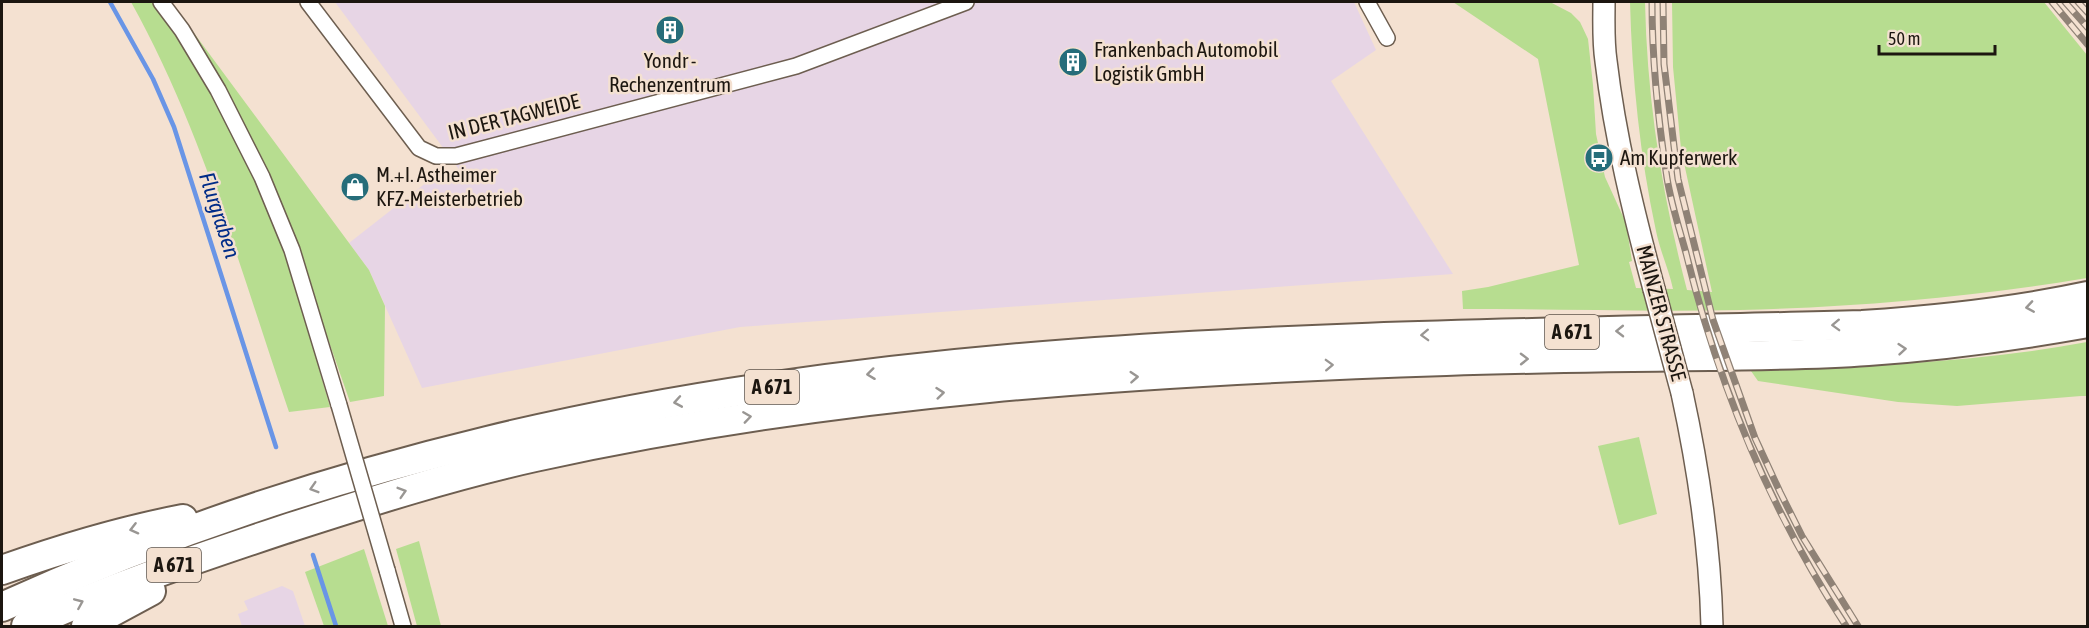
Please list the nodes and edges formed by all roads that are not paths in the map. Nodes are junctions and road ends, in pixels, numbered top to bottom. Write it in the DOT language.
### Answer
graph roads {
  1 [pos="161,2"];
  2 [pos="308,2"];
  3 [pos="966,2"];
  4 [pos="1367,2"];
  5 [pos="1590,2"];
  6 [pos="1604,2"];
  7 [pos="1387,38"];
  8 [pos="2088,296"];
  9 [pos="2088,323"];
  10 [pos="253,507"];
  11 [pos="327,516"];
  12 [pos="2,570"];
  13 [pos="2,607"];
  14 [pos="26,627"];
  15 [pos="86,627"];
  16 [pos="403,627"];
  17 [pos="1712,627"];
  1 -- 16 [label="street, bridge"];
  2 -- 3 [label="street, IN DER TAGWEIDE"];
  4 -- 7 [label="street"];
  5 -- 6 [label="street"];
  6 -- 17 [label="main road, MAINZER STRASSE, bridge"];
  8 -- 10 [label="highway, A 671, one-way"];
  11 -- 9 [label="highway, A 671, one-way"];
  10 -- 12 [label="highway, one-way"];
  10 -- 13 [label="highway"];
  14 -- 11 [label="highway, A 671, one-way"];
  11 -- 15 [label="highway, A 671"];
}
